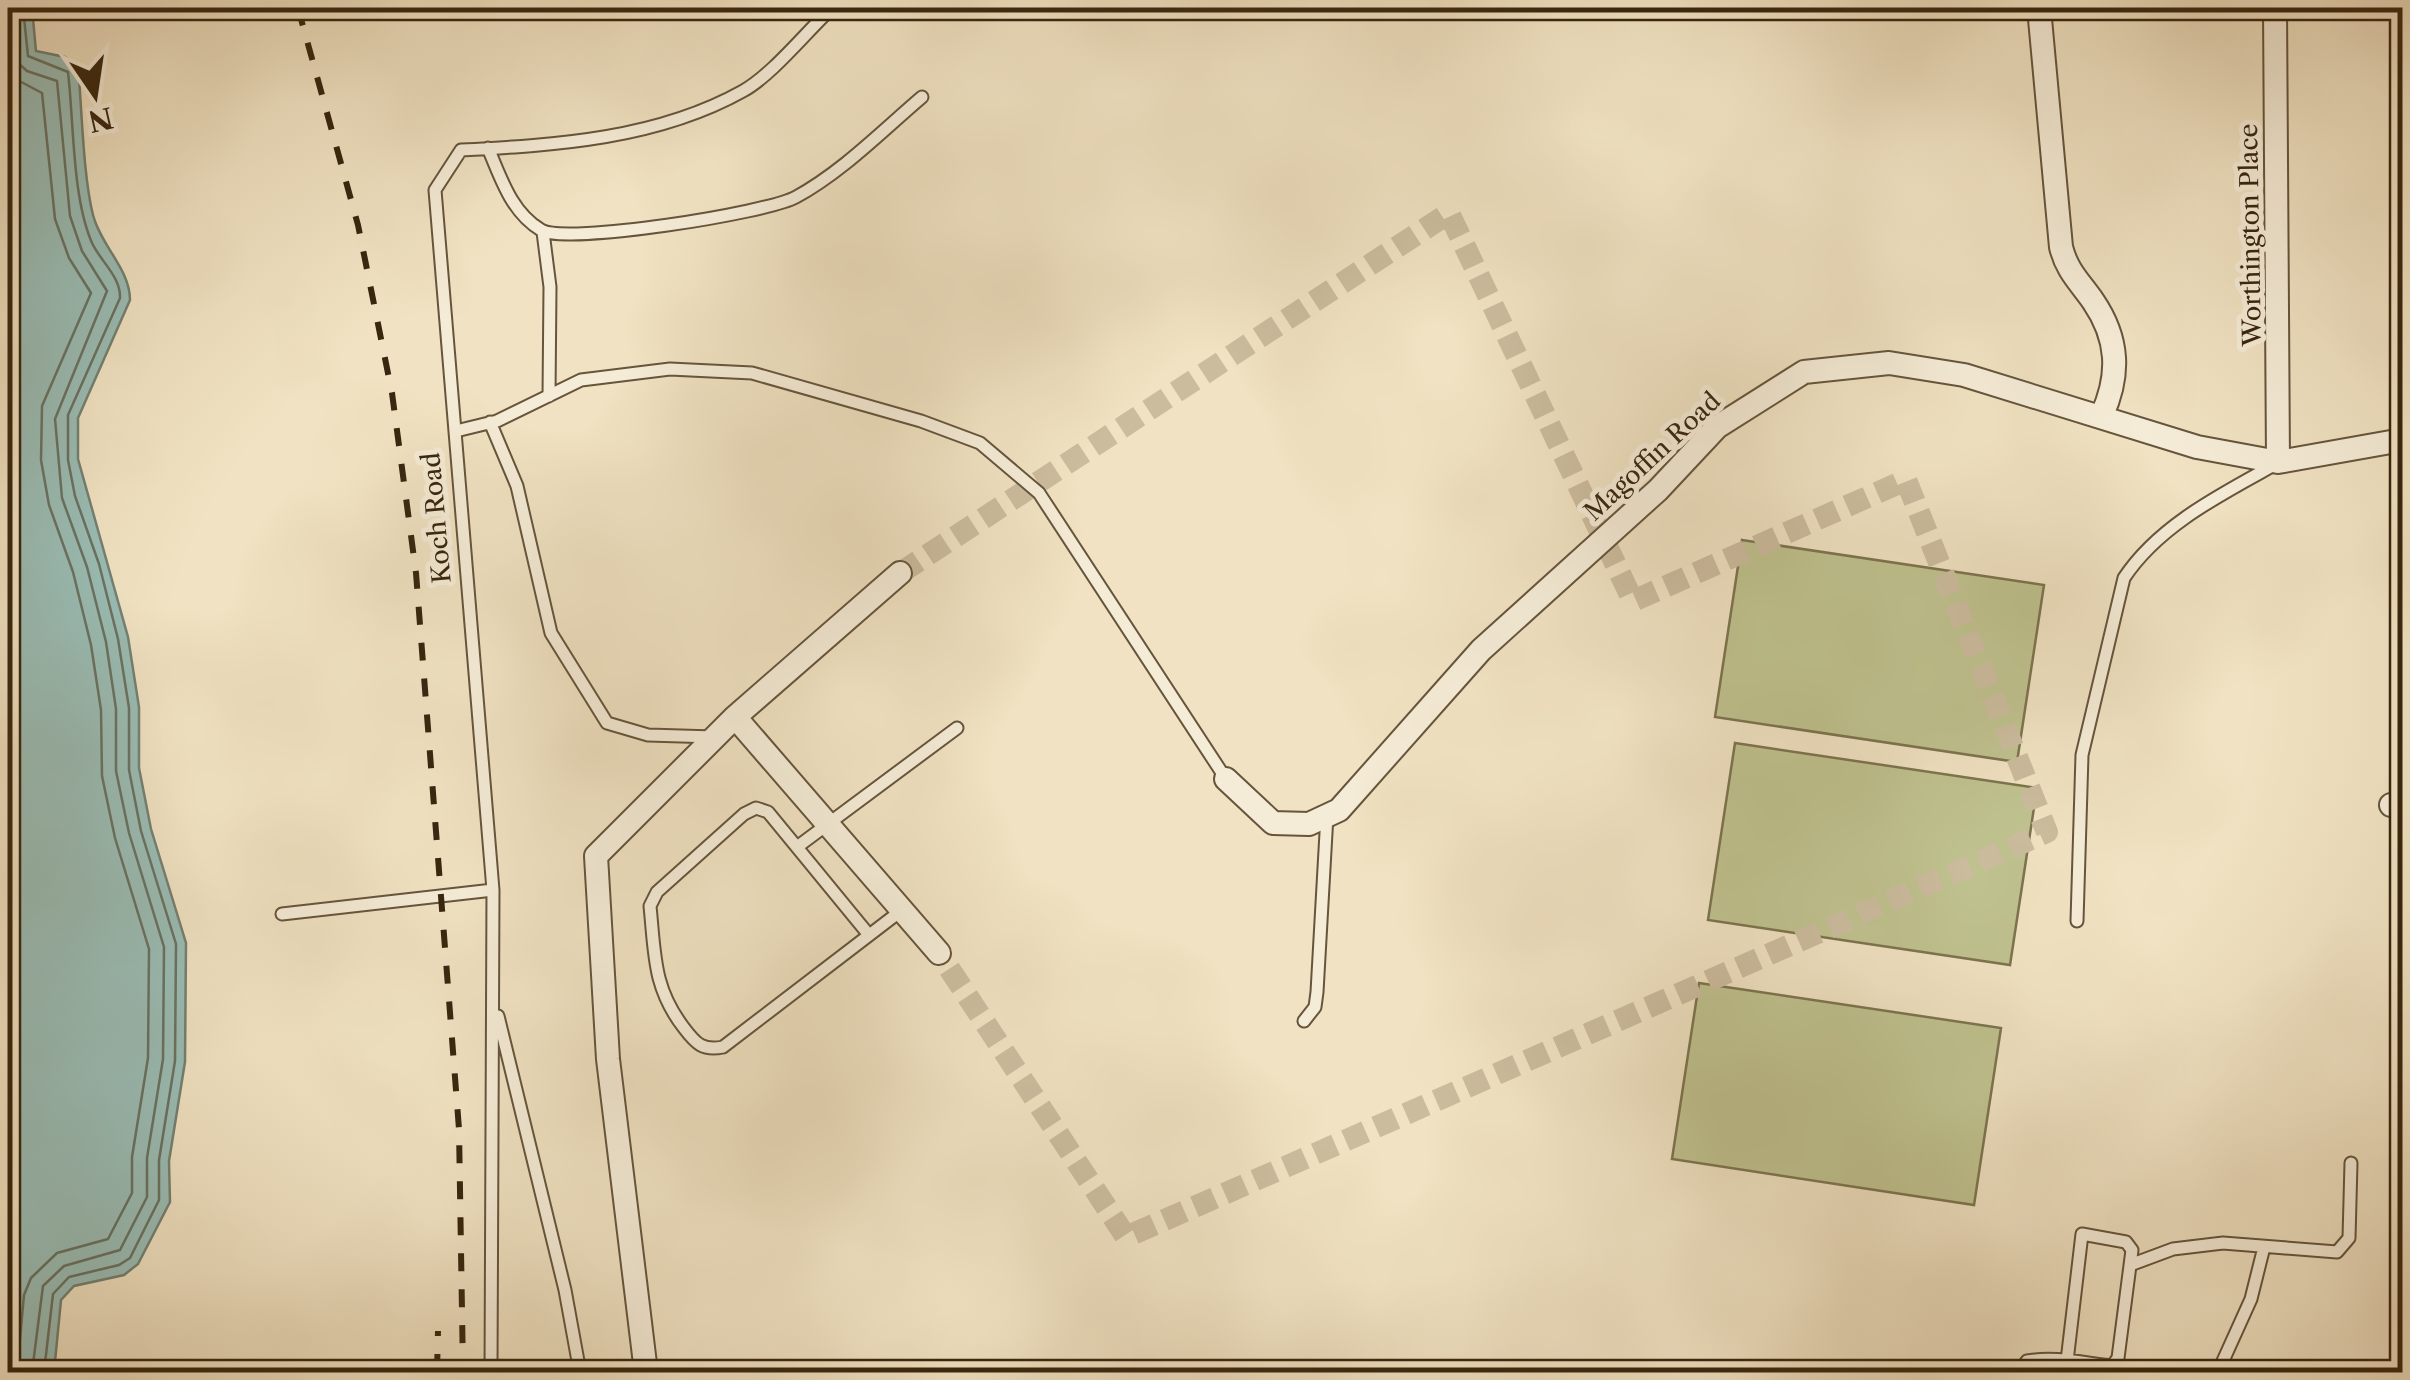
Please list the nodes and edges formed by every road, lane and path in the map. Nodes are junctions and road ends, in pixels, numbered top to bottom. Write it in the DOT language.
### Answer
graph roads {
  1 [pos="832,8"];
  2 [pos="2039,8"];
  3 [pos="2275,8"];
  4 [pos="922,97"];
  5 [pos="488,148"];
  6 [pos="543,232"];
  7 [pos="549,396"];
  8 [pos="2102,416"];
  9 [pos="490,422"];
  10 [pos="456,431"];
  11 [pos="2402,440"];
  12 [pos="2278,462"];
  13 [pos="900,573"];
  14 [pos="734,716"];
  15 [pos="957,728"];
  16 [pos="714,738"];
  17 [pos="1226,779"];
  18 [pos="1327,815"];
  19 [pos="826,821"];
  20 [pos="796,846"];
  21 [pos="492,890"];
  22 [pos="902,910"];
  23 [pos="282,914"];
  24 [pos="2077,921"];
  25 [pos="869,935"];
  26 [pos="939,953"];
  27 [pos="493,996"];
  28 [pos="1304,1021"];
  29 [pos="2351,1164"];
  30 [pos="2264,1247"];
  31 [pos="2130,1265"];
  32 [pos="2067,1361"];
  33 [pos="491,1372"];
  34 [pos="580,1372"];
  35 [pos="646,1372"];
  36 [pos="2019,1372"];
  37 [pos="2218,1372"];
  1 -- 5 [label="lane"];
  2 -- 8 [label="street"];
  3 -- 12 [label="street, Worthington Place"];
  4 -- 6 [label="lane"];
  5 -- 6 [label="lane"];
  5 -- 10 [label="lane, Koch Road"];
  6 -- 7 [label="lane"];
  7 -- 9 [label="lane"];
  7 -- 17 [label="lane"];
  8 -- 12 [label="street, Magoffin Road"];
  8 -- 18 [label="street, Magoffin Road"];
  9 -- 10 [label="lane"];
  9 -- 16 [label="lane"];
  10 -- 21 [label="lane, Koch Road"];
  11 -- 12 [label="street, Magoffin Road"];
  12 -- 24 [label="lane"];
  13 -- 14 [label="street"];
  14 -- 16 [label="street"];
  14 -- 19 [label="street"];
  15 -- 19 [label="lane"];
  16 -- 35 [label="street"];
  17 -- 18 [label="street"];
  18 -- 28 [label="lane"];
  19 -- 20 [label="lane"];
  19 -- 22 [label="street"];
  20 -- 25 [label="lane"];
  20 -- 25 [label="lane"];
  21 -- 23 [label="lane"];
  21 -- 27 [label="lane, Koch Road"];
  22 -- 25 [label="lane"];
  22 -- 26 [label="street"];
  27 -- 33 [label="lane"];
  27 -- 34 [label="lane"];
  29 -- 30 [label="lane"];
  30 -- 31 [label="lane"];
  30 -- 37 [label="lane"];
  31 -- 32 [label="lane"];
  31 -- 32 [label="lane"];
  32 -- 36 [label="lane"];
}
